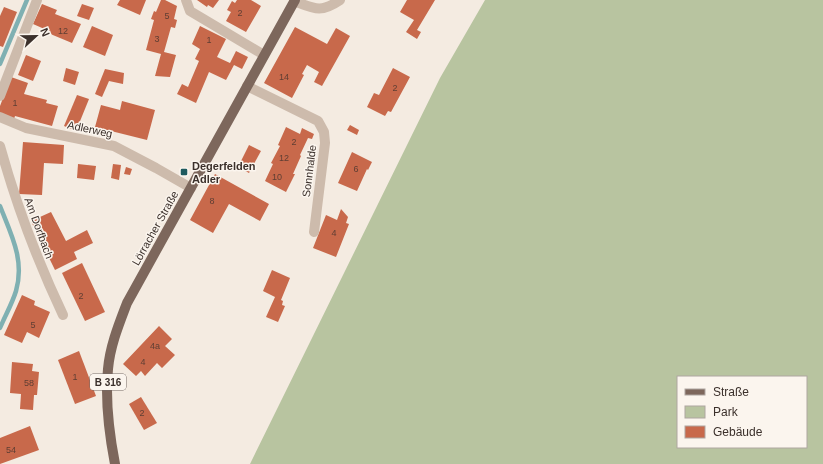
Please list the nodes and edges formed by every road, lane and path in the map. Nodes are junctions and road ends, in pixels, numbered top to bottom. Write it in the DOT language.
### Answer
graph roads {
  1 [pos="37,0"];
  2 [pos="186,0"];
  3 [pos="295,0"];
  4 [pos="340,0"];
  5 [pos="264,55"];
  6 [pos="247,86"];
  7 [pos="0,96"];
  8 [pos="0,117"];
  9 [pos="0,146"];
  10 [pos="191,188"];
  11 [pos="314,232"];
  12 [pos="62,315"];
  13 [pos="115,464"];
  1 -- 7 [label="street"];
  2 -- 5 [label="street"];
  3 -- 4 [label="street"];
  3 -- 5 [label="main road, Lörracher Straße / B 316"];
  5 -- 6 [label="main road, Lörracher Straße / B 316"];
  6 -- 10 [label="main road, Lörracher Straße / B 316"];
  6 -- 11 [label="street, Sonnhalde"];
  8 -- 10 [label="street, Adlerweg"];
  9 -- 12 [label="street, Am Dorfbach"];
  10 -- 13 [label="main road, Lörracher Straße / B 316"];
}
